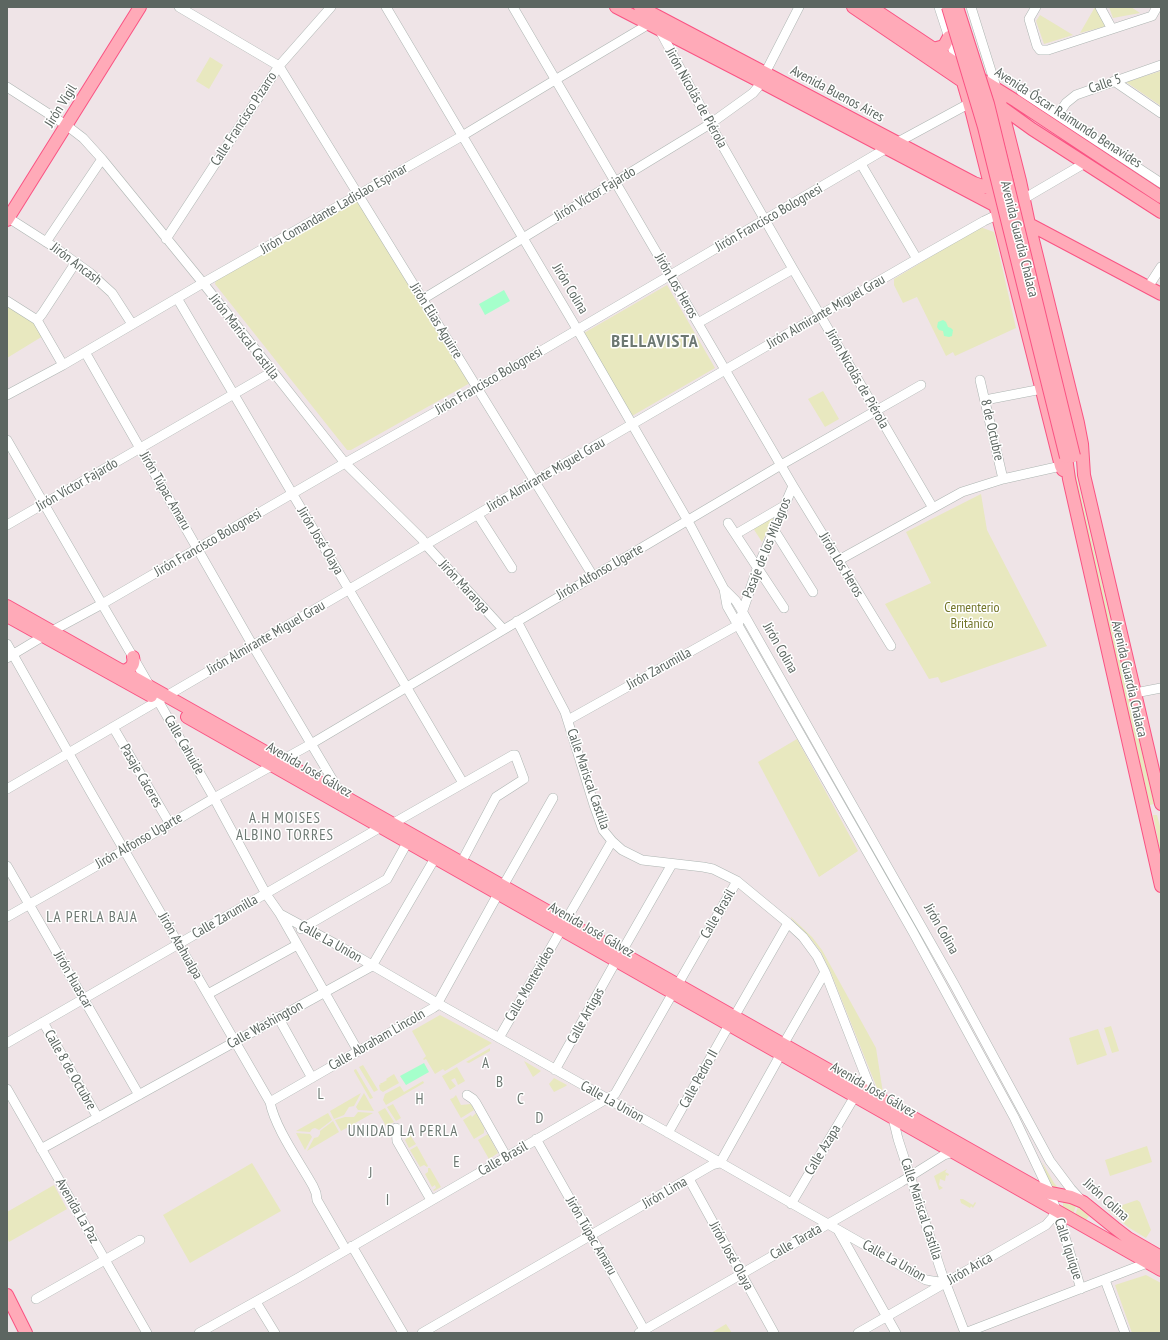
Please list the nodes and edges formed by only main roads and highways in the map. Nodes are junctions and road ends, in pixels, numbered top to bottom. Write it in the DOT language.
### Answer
graph roads {
  1 [pos="140,7"];
  2 [pos="616,7"];
  3 [pos="640,7"];
  4 [pos="853,7"];
  5 [pos="871,7"];
  6 [pos="948,7"];
  7 [pos="957,7"];
  8 [pos="656,22"];
  9 [pos="949,38"];
  10 [pos="933,49"];
  11 [pos="958,65"];
  12 [pos="963,81"];
  13 [pos="997,90"];
  14 [pos="1002,108"];
  15 [pos="892,146"];
  16 [pos="992,189"];
  17 [pos="1161,197"];
  18 [pos="1024,199"];
  19 [pos="997,211"];
  20 [pos="1161,212"];
  21 [pos="7,219"];
  22 [pos="1029,224"];
  23 [pos="1161,294"];
  24 [pos="1067,460"];
  25 [pos="1084,475"];
  26 [pos="7,606"];
  27 [pos="7,616"];
  28 [pos="48,634"];
  29 [pos="133,657"];
  30 [pos="122,671"];
  31 [pos="162,698"];
  32 [pos="276,763"];
  33 [pos="1161,804"];
  34 [pos="387,826"];
  35 [pos="438,855"];
  36 [pos="1159,871"];
  37 [pos="1161,886"];
  38 [pos="501,890"];
  39 [pos="782,1050"];
  40 [pos="956,1148"];
  41 [pos="1086,1204"];
  42 [pos="1084,1226"];
  43 [pos="1161,1257"];
  44 [pos="1161,1270"];
  45 [pos="7,1295"];
  46 [pos="26,1333"];
  1 -- 21 [label="main road, Jirón Vigil"];
  2 -- 8 [label="main road, Avenida Buenos Aires"];
  3 -- 8 [label="main road, Avenida Buenos Aires"];
  4 -- 12 [label="main road, Avenida Óscar Raimundo Benavides"];
  5 -- 10 [label="main road, Avenida Óscar Raimundo Benavides"];
  6 -- 24 [label="main road, Avenida Guardia Chalaca, bridge"];
  7 -- 24 [label="main road, Avenida Guardia Chalaca, bridge"];
  8 -- 15 [label="main road, Avenida Buenos Aires"];
  9 -- 10 [label="main road"];
  10 -- 11 [label="main road, Avenida Óscar Raimundo Benavides"];
  11 -- 12 [label="main road, Avenida Guardia Chalaca"];
  11 -- 13 [label="main road, Avenida Óscar Raimundo Benavides"];
  12 -- 14 [label="main road, Avenida Óscar Raimundo Benavides"];
  12 -- 16 [label="main road, Avenida Guardia Chalaca"];
  13 -- 14 [label="main road, Avenida Guardia Chalaca"];
  13 -- 17 [label="main road, Avenida Óscar Raimundo Benavides"];
  14 -- 18 [label="main road, Avenida Guardia Chalaca"];
  14 -- 20 [label="main road, Avenida Óscar Raimundo Benavides"];
  15 -- 16 [label="main road, Avenida Buenos Aires"];
  15 -- 19 [label="main road, Avenida Buenos Aires"];
  16 -- 18 [label="main road, Avenida Buenos Aires"];
  16 -- 19 [label="main road, Avenida Guardia Chalaca"];
  18 -- 22 [label="main road, Avenida Guardia Chalaca"];
  19 -- 24 [label="main road, Avenida Guardia Chalaca"];
  22 -- 23 [label="main road"];
  22 -- 25 [label="main road, Avenida Guardia Chalaca"];
  24 -- 25 [label="main road, Avenida Guardia Chalaca"];
  24 -- 36 [label="main road, Avenida Guardia Chalaca"];
  25 -- 33 [label="main road, Avenida Guardia Chalaca"];
  26 -- 28 [label="main road, Avenida José Gálvez"];
  27 -- 28 [label="main road, Avenida José Gálvez"];
  28 -- 30 [label="main road, Avenida José Gálvez"];
  28 -- 31 [label="main road, Avenida José Gálvez"];
  29 -- 30 [label="main road"];
  30 -- 31 [label="main road, Avenida José Gálvez"];
  31 -- 32 [label="main road, Avenida José Gálvez"];
  32 -- 34 [label="main road, Avenida José Gálvez"];
  32 -- 34 [label="main road, Avenida José Gálvez"];
  34 -- 35 [label="main road, Avenida José Gálvez"];
  34 -- 35 [label="main road, Avenida José Gálvez"];
  35 -- 38 [label="main road, Avenida José Gálvez"];
  35 -- 38 [label="main road, Avenida José Gálvez"];
  36 -- 37 [label="main road, Avenida Guardia Chalaca"];
  38 -- 39 [label="main road, Avenida José Gálvez"];
  39 -- 40 [label="main road, Avenida José Gálvez"];
  39 -- 40 [label="main road, Avenida José Gálvez"];
  40 -- 41 [label="main road, Avenida José Gálvez"];
  40 -- 42 [label="main road, Avenida José Gálvez"];
  41 -- 42 [label="main road"];
  41 -- 43 [label="main road, Jirón Colina"];
  42 -- 44 [label="main road, Avenida José Gálvez"];
  45 -- 46 [label="main road"];
}
